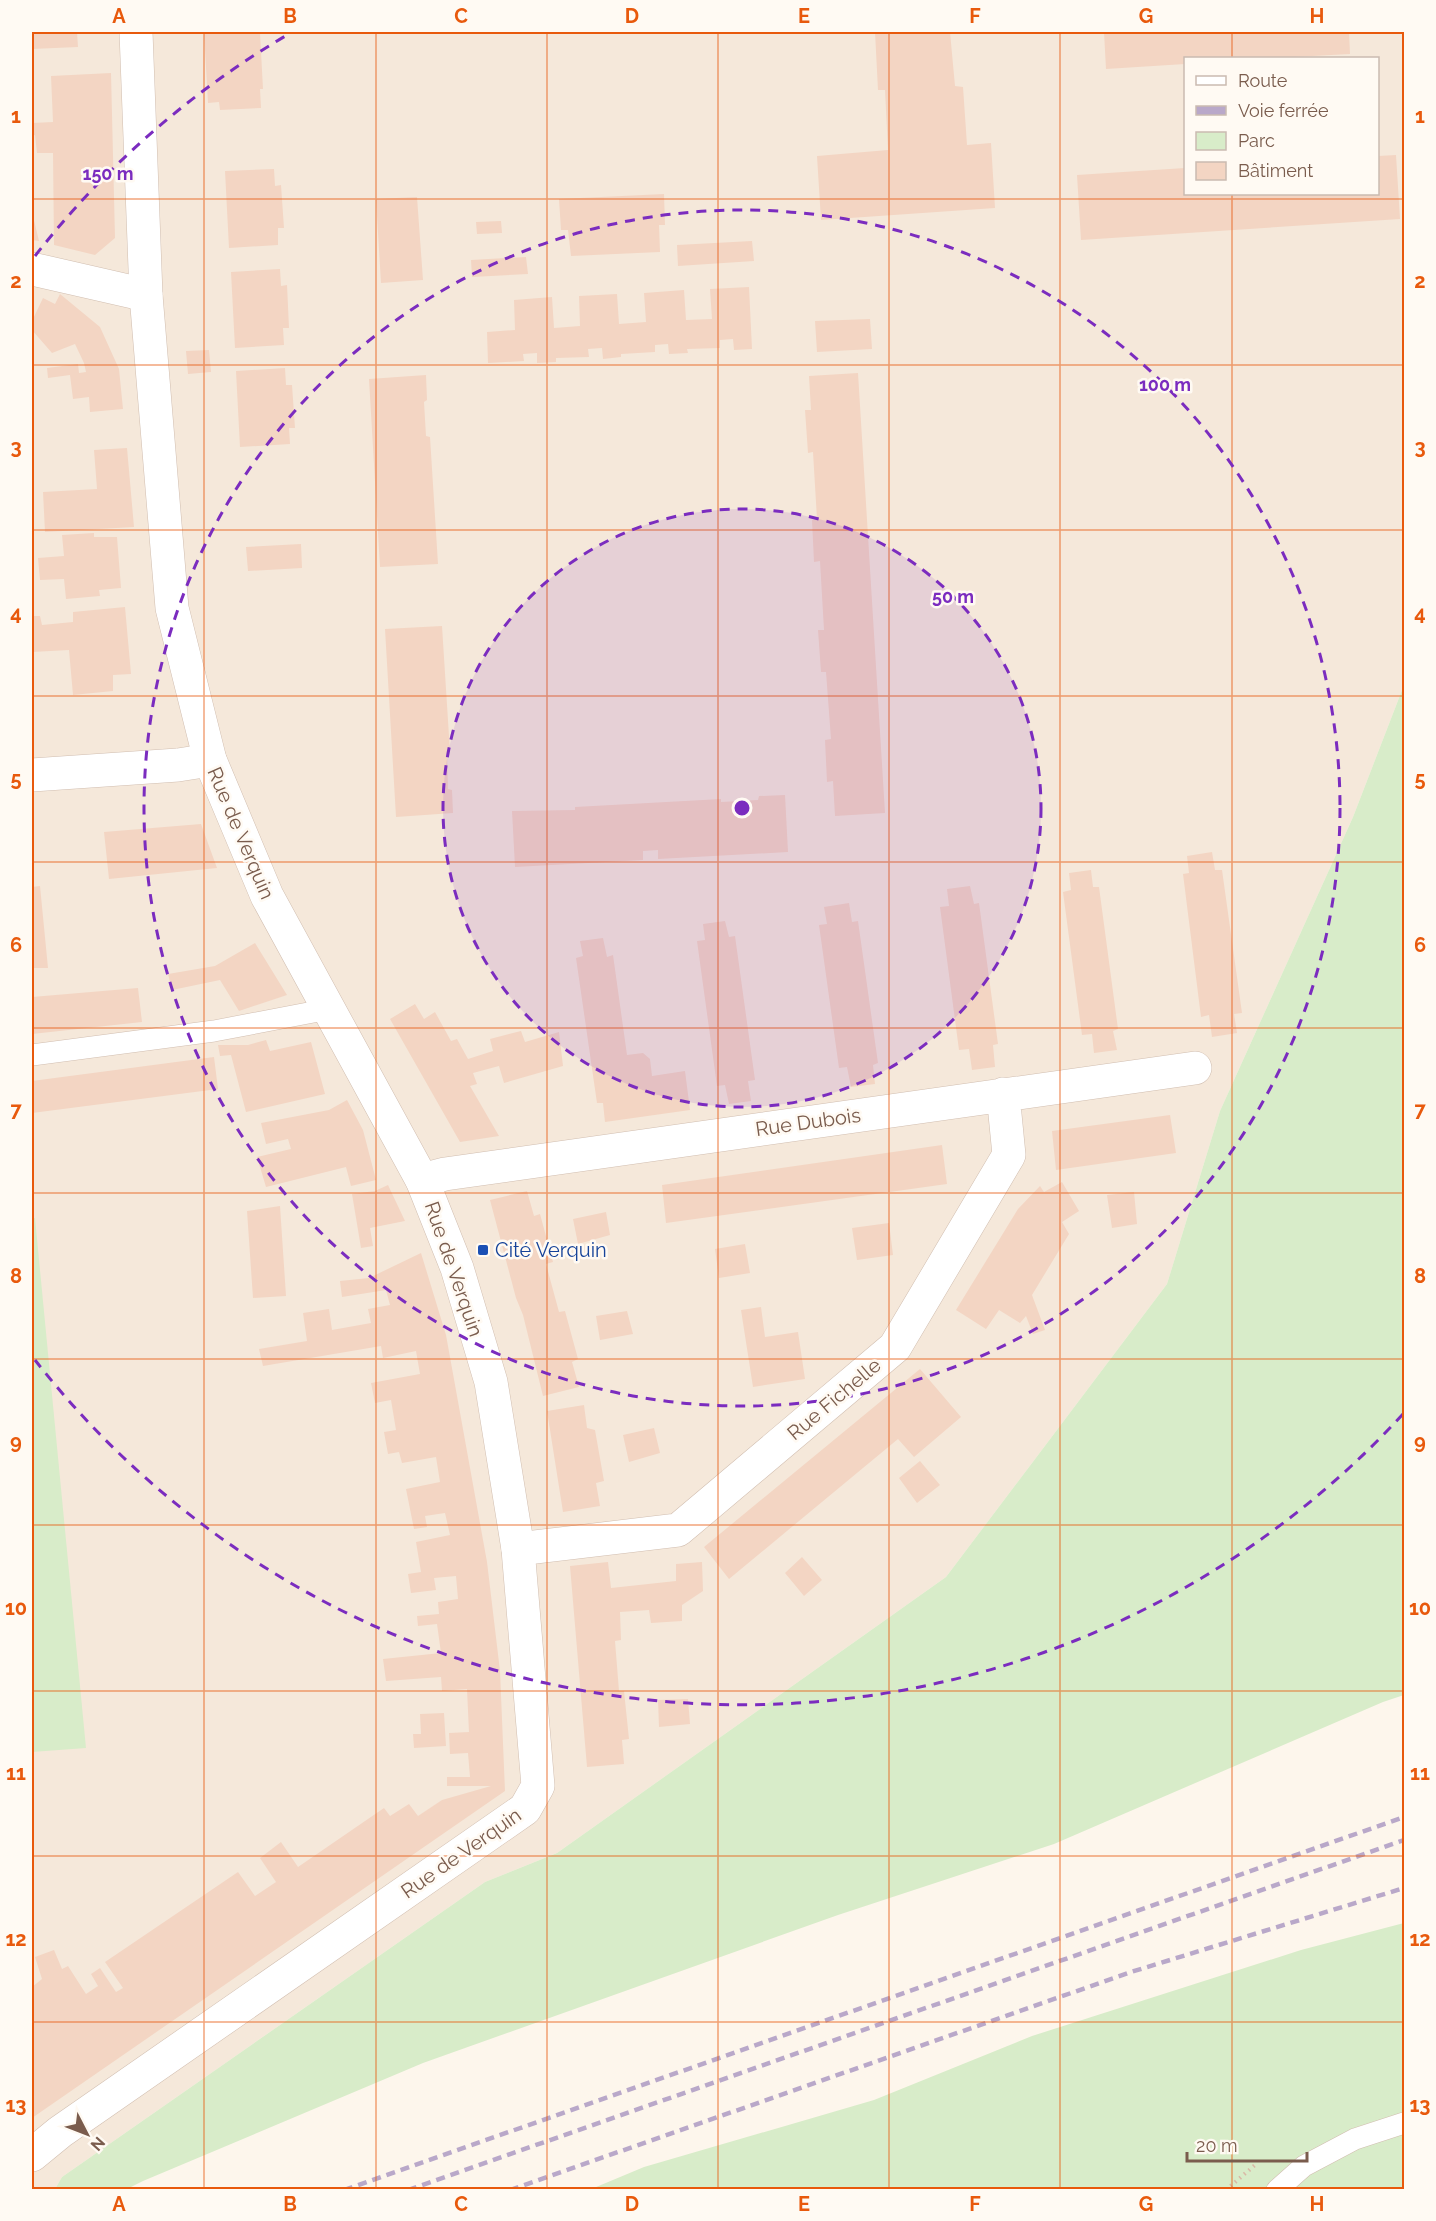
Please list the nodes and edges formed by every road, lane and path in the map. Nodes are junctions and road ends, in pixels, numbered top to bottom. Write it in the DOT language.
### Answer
graph roads {
  1 [pos="136,32"];
  2 [pos="32,269"];
  3 [pos="146,295"];
  4 [pos="210,760"];
  5 [pos="32,775"];
  6 [pos="329,1009"];
  7 [pos="32,1055"];
  8 [pos="1195,1068"];
  9 [pos="1004,1094"];
  10 [pos="422,1180"];
  11 [pos="518,1549"];
  12 [pos="1404,2123"];
  13 [pos="32,2154"];
  14 [pos="1277,2190"];
  1 -- 3 [label="street, Rue de Verquin"];
  2 -- 3 [label="street"];
  3 -- 4 [label="street, Rue de Verquin"];
  4 -- 5 [label="street"];
  4 -- 6 [label="street, Rue de Verquin"];
  6 -- 7 [label="lane"];
  6 -- 10 [label="street, Rue de Verquin"];
  8 -- 9 [label="street, Rue Dubois"];
  9 -- 10 [label="street, Rue Dubois"];
  9 -- 11 [label="street, Rue Fichelle"];
  10 -- 11 [label="street, Rue de Verquin"];
  11 -- 13 [label="street, Rue de Verquin"];
  12 -- 14 [label="lane"];
}
